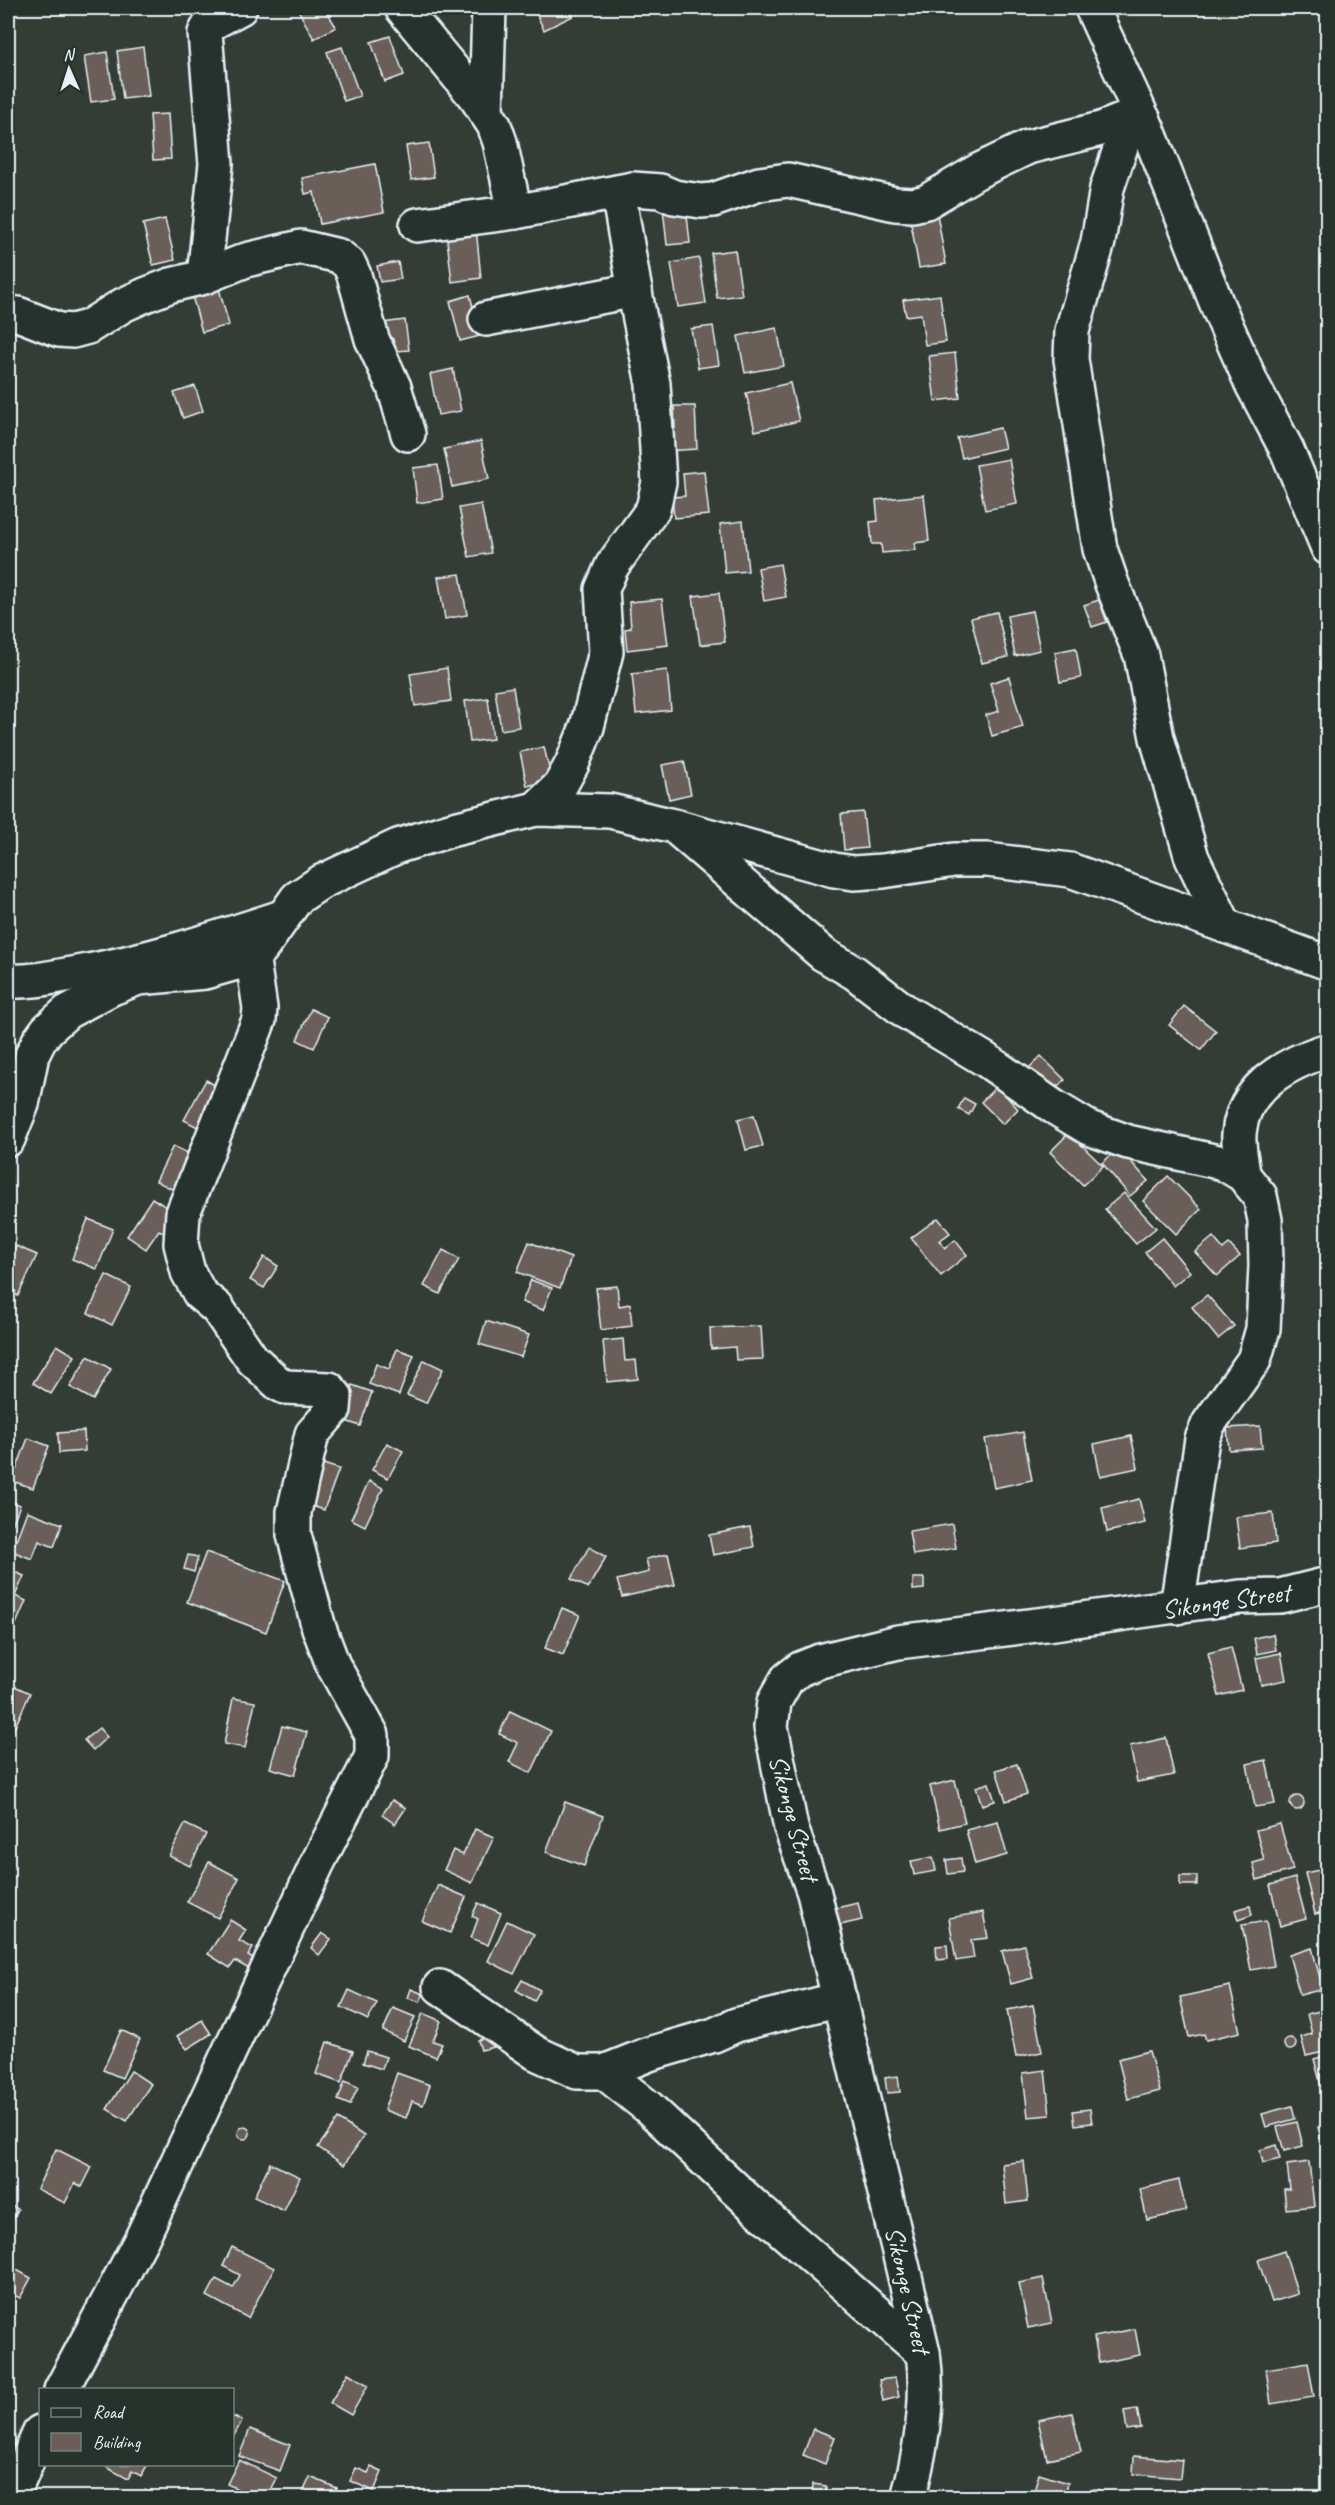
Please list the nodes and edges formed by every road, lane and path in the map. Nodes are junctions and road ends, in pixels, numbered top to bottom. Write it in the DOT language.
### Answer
graph roads {
  1 [pos="240,8"];
  2 [pos="402,8"];
  3 [pos="489,8"];
  4 [pos="1092,8"];
  5 [pos="486,113"];
  6 [pos="1137,119"];
  7 [pos="618,192"];
  8 [pos="515,212"];
  9 [pos="417,225"];
  10 [pos="204,277"];
  11 [pos="635,290"];
  12 [pos="8,313"];
  13 [pos="486,319"];
  14 [pos="408,434"];
  15 [pos="1328,548"];
  16 [pos="536,809"];
  17 [pos="674,826"];
  18 [pos="282,917"];
  19 [pos="1225,926"];
  20 [pos="252,954"];
  21 [pos="1328,963"];
  22 [pos="8,981"];
  23 [pos="1328,1050"];
  24 [pos="8,1139"];
  25 [pos="1243,1175"];
  26 [pos="1328,1584"];
  27 [pos="1177,1607"];
  28 [pos="440,1987"];
  29 [pos="840,1999"];
  30 [pos="604,2072"];
  31 [pos="923,2353"];
  32 [pos="62,2388"];
  33 [pos="39,2434"];
  34 [pos="11,2498"];
  35 [pos="908,2498"];
  1 -- 10 [label="street"];
  2 -- 5 [label="street"];
  3 -- 5 [label="street"];
  4 -- 6 [label="street"];
  5 -- 8 [label="street"];
  6 -- 7 [label="street"];
  6 -- 15 [label="street"];
  6 -- 19 [label="street"];
  7 -- 8 [label="street"];
  7 -- 11 [label="street"];
  8 -- 9 [label="street"];
  10 -- 12 [label="street"];
  10 -- 14 [label="street"];
  11 -- 13 [label="street"];
  11 -- 16 [label="street"];
  16 -- 17 [label="street"];
  16 -- 18 [label="street"];
  17 -- 19 [label="street"];
  17 -- 25 [label="street"];
  18 -- 20 [label="street"];
  18 -- 22 [label="street"];
  19 -- 21 [label="street"];
  20 -- 24 [label="street"];
  20 -- 32 [label="street"];
  23 -- 25 [label="street"];
  25 -- 27 [label="street"];
  26 -- 27 [label="street, Sikonge Street"];
  27 -- 29 [label="street, Sikonge Street"];
  28 -- 30 [label="street"];
  29 -- 30 [label="street"];
  29 -- 31 [label="street, Sikonge Street"];
  30 -- 31 [label="street"];
  31 -- 35 [label="street, Sikonge Street"];
  33 -- 34 [label="street"];
}
